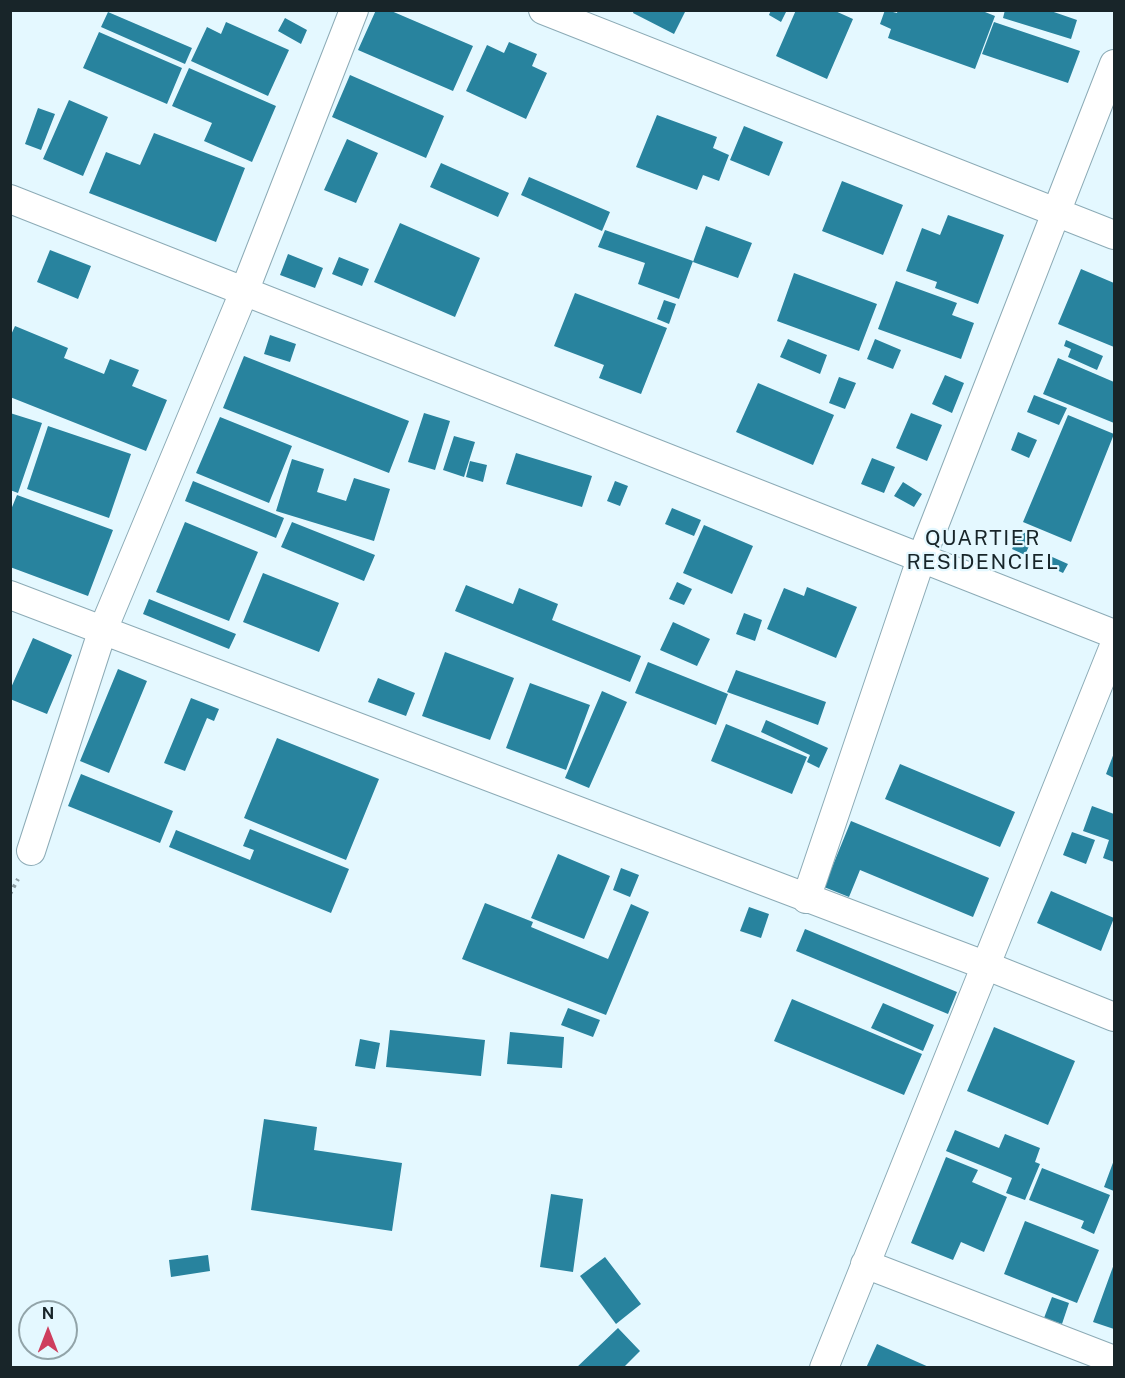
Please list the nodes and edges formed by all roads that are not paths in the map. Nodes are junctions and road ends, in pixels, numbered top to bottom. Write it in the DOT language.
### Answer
graph roads {
  1 [pos="354,10"];
  2 [pos="543,10"];
  3 [pos="1114,64"];
  4 [pos="10,199"];
  5 [pos="1056,212"];
  6 [pos="1114,235"];
  7 [pos="244,292"];
  8 [pos="921,559"];
  9 [pos="10,595"];
  10 [pos="102,632"];
  11 [pos="1114,634"];
  12 [pos="1114,646"];
  13 [pos="32,851"];
  14 [pos="806,899"];
  15 [pos="987,966"];
  16 [pos="1114,1017"];
  17 [pos="865,1264"];
  18 [pos="1114,1360"];
  19 [pos="824,1368"];
  1 -- 7 [label="street"];
  2 -- 5 [label="street"];
  3 -- 5 [label="street"];
  4 -- 7 [label="street"];
  5 -- 6 [label="street"];
  5 -- 8 [label="street"];
  7 -- 8 [label="street"];
  7 -- 10 [label="street"];
  8 -- 11 [label="street"];
  8 -- 14 [label="street"];
  9 -- 10 [label="street"];
  10 -- 13 [label="street"];
  10 -- 14 [label="street"];
  12 -- 15 [label="street"];
  14 -- 15 [label="street"];
  15 -- 16 [label="street"];
  15 -- 17 [label="street"];
  17 -- 18 [label="street"];
  17 -- 19 [label="street"];
}
